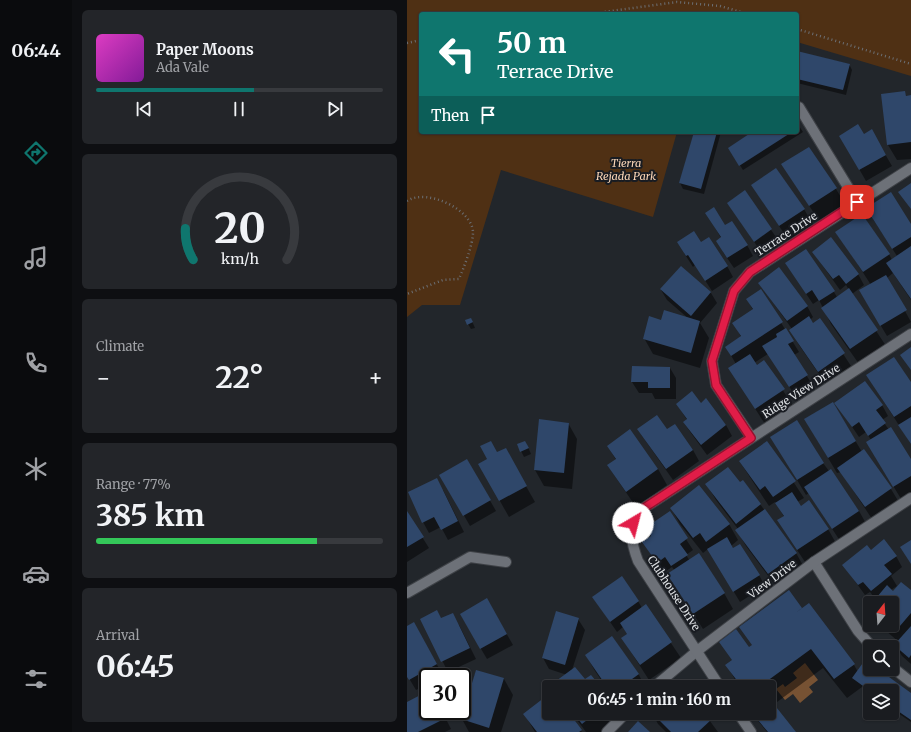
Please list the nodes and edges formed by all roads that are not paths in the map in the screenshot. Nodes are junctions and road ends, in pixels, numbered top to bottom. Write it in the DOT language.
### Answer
graph roads {
  1 [pos="799,106"];
  2 [pos="911,168"];
  3 [pos="857,202"];
  4 [pos="911,334"];
  5 [pos="751,438"];
  6 [pos="911,498"];
  7 [pos="644,508"];
  8 [pos="506,562"];
  9 [pos="814,562"];
  10 [pos="407,593"];
  11 [pos="866,640"];
  12 [pos="697,651"];
  13 [pos="899,673"];
  14 [pos="662,680"];
  15 [pos="716,680"];
  16 [pos="911,682"];
  17 [pos="619,720"];
  18 [pos="743,720"];
  19 [pos="607,732"];
  20 [pos="751,732"];
  1 -- 3 [label="street"];
  2 -- 3 [label="street, Terrace Drive"];
  3 -- 5 [label="street, Terrace Drive"];
  4 -- 5 [label="street, Ridge View Drive"];
  5 -- 7 [label="street, Ridge View Drive"];
  6 -- 9 [label="street, View Drive"];
  7 -- 12 [label="street, Clubhouse Drive"];
  8 -- 10 [label="street"];
  9 -- 11 [label="street"];
  9 -- 12 [label="street, View Drive"];
  12 -- 14 [label="street, View Drive"];
  12 -- 15 [label="street, Clubhouse Drive"];
  13 -- 16 [label="street"];
  17 -- 19 [label="street"];
  18 -- 20 [label="street"];
}
